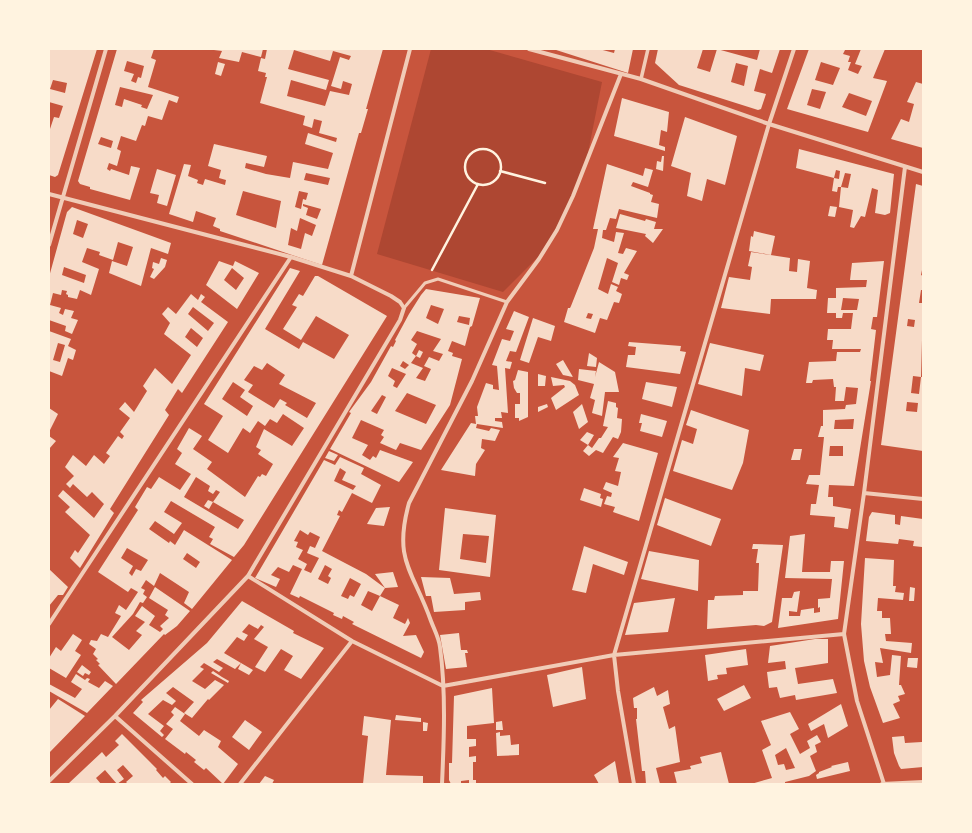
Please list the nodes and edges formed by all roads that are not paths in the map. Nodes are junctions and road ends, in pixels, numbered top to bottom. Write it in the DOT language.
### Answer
graph roads {
  1 [pos="106,49"];
  2 [pos="410,49"];
  3 [pos="529,49"];
  4 [pos="648,49"];
  5 [pos="794,49"];
  6 [pos="621,74"];
  7 [pos="641,79"];
  8 [pos="769,124"];
  9 [pos="905,167"];
  10 [pos="923,172"];
  11 [pos="49,194"];
  12 [pos="64,198"];
  13 [pos="49,246"];
  14 [pos="291,257"];
  15 [pos="351,276"];
  16 [pos="507,302"];
  17 [pos="404,308"];
  18 [pos="864,493"];
  19 [pos="923,499"];
  20 [pos="248,576"];
  21 [pos="49,624"];
  22 [pos="844,634"];
  23 [pos="352,641"];
  24 [pos="614,655"];
  25 [pos="443,686"];
  26 [pos="115,716"];
  27 [pos="49,781"];
  28 [pos="923,782"];
  29 [pos="192,784"];
  30 [pos="240,784"];
  31 [pos="442,784"];
  32 [pos="634,784"];
  33 [pos="883,784"];
  1 -- 12 [label="street"];
  2 -- 15 [label="street"];
  3 -- 6 [label="street"];
  4 -- 7 [label="street"];
  5 -- 8 [label="street"];
  6 -- 7 [label="street"];
  6 -- 16 [label="street"];
  7 -- 8 [label="street"];
  8 -- 9 [label="street"];
  8 -- 24 [label="street"];
  9 -- 10 [label="street"];
  9 -- 18 [label="street"];
  11 -- 12 [label="street"];
  12 -- 13 [label="street"];
  12 -- 14 [label="street"];
  14 -- 15 [label="street"];
  14 -- 21 [label="street"];
  15 -- 17 [label="street"];
  16 -- 17 [label="lane"];
  16 -- 25 [label="street"];
  17 -- 20 [label="street"];
  18 -- 19 [label="street"];
  18 -- 22 [label="street"];
  20 -- 23 [label="street"];
  20 -- 26 [label="street"];
  22 -- 24 [label="street"];
  22 -- 33 [label="street"];
  23 -- 25 [label="street"];
  23 -- 30 [label="street"];
  24 -- 25 [label="street"];
  24 -- 32 [label="street"];
  25 -- 31 [label="street"];
  26 -- 27 [label="street"];
  26 -- 29 [label="street"];
  28 -- 33 [label="street"];
}
